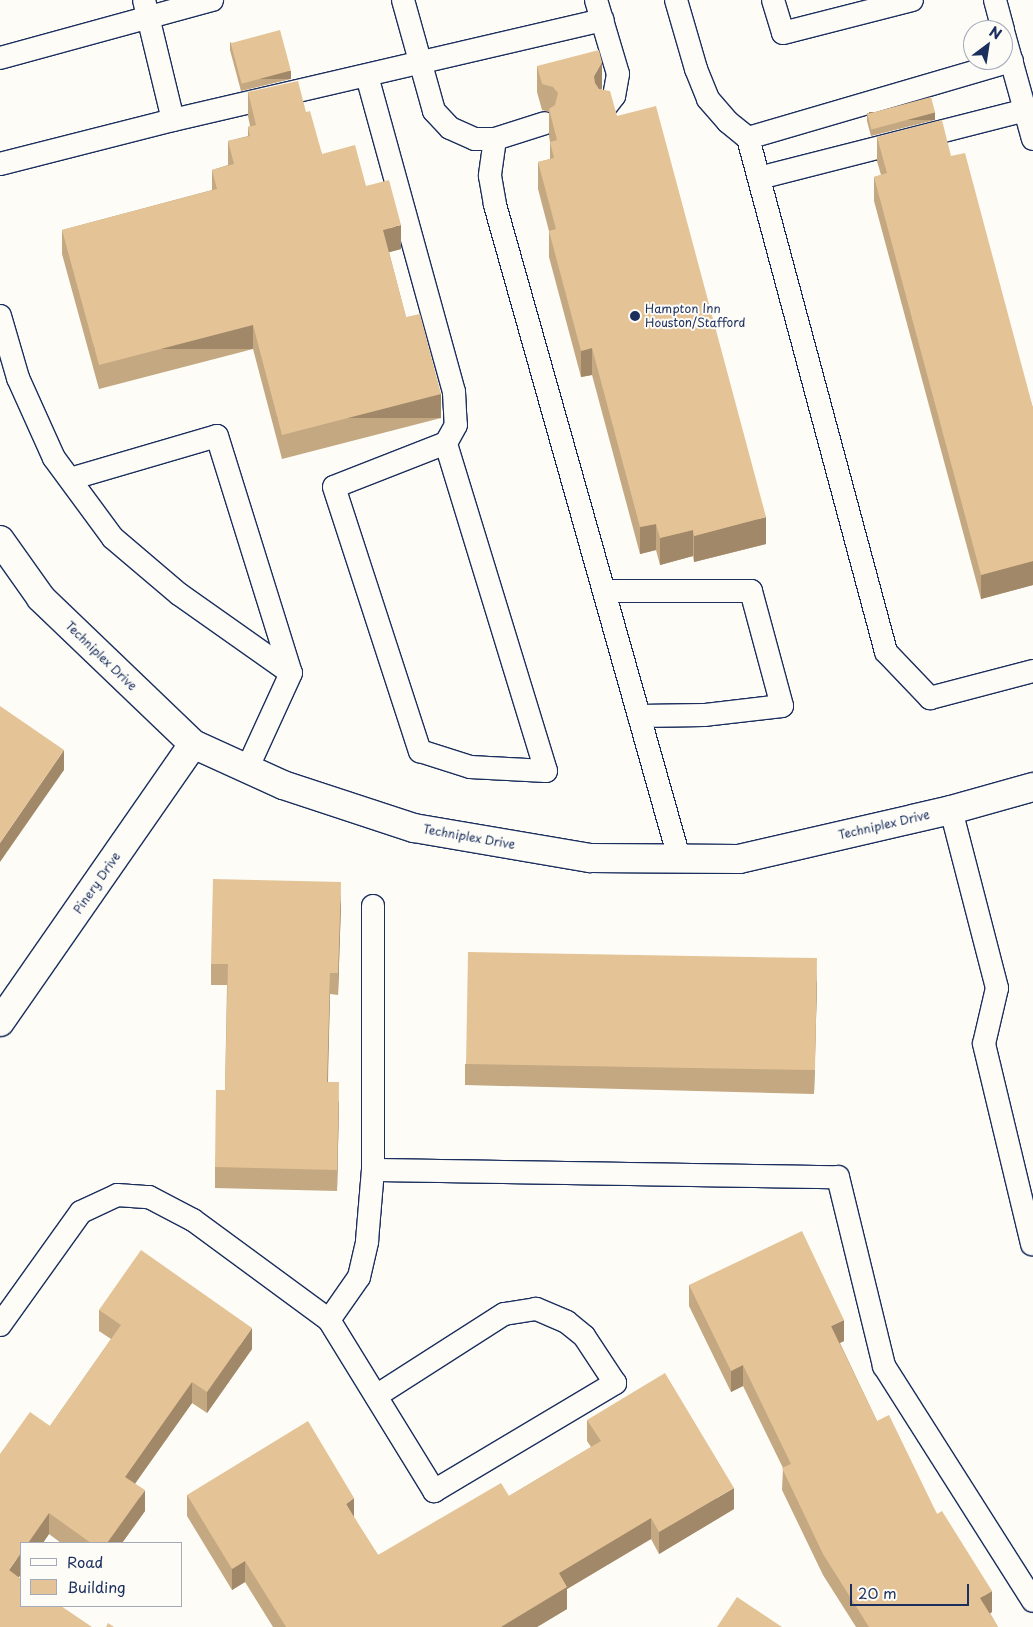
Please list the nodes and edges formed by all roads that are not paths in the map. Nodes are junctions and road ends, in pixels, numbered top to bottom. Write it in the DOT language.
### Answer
graph roads {
  1 [pos="212,0"];
  2 [pos="403,0"];
  3 [pos="676,0"];
  4 [pos="773,0"];
  5 [pos="912,0"];
  6 [pos="995,0"];
  7 [pos="146,9"];
  8 [pos="599,10"];
  9 [pos="1000,20"];
  10 [pos="0,58"];
  11 [pos="421,63"];
  12 [pos="1013,66"];
  13 [pos="984,70"];
  14 [pos="366,76"];
  15 [pos="607,105"];
  16 [pos="1025,110"];
  17 [pos="173,120"];
  18 [pos="545,123"];
  19 [pos="748,138"];
  20 [pos="495,139"];
  21 [pos="1033,139"];
  22 [pos="0,164"];
  23 [pos="759,178"];
  24 [pos="0,316"];
  25 [pos="446,443"];
  26 [pos="70,480"];
  27 [pos="0,540"];
  28 [pos="604,591"];
  29 [pos="1033,671"];
  30 [pos="291,673"];
  31 [pos="639,716"];
  32 [pos="193,744"];
  33 [pos="247,769"];
  34 [pos="1033,787"];
  35 [pos="951,810"];
  36 [pos="679,858"];
  37 [pos="372,906"];
  38 [pos="0,1022"];
  39 [pos="373,1170"];
  40 [pos="1032,1244"];
  41 [pos="330,1320"];
  42 [pos="0,1325"];
  43 [pos="376,1396"];
  44 [pos="1033,1601"];
  1 -- 7 [label="lane"];
  2 -- 11 [label="lane"];
  3 -- 19 [label="lane"];
  4 -- 5 [label="lane"];
  6 -- 9 [label="lane"];
  7 -- 10 [label="lane"];
  7 -- 17 [label="lane"];
  8 -- 11 [label="lane"];
  8 -- 15 [label="lane"];
  11 -- 14 [label="lane"];
  11 -- 20 [label="lane"];
  12 -- 16 [label="lane"];
  13 -- 19 [label="lane"];
  14 -- 17 [label="lane"];
  14 -- 25 [label="lane"];
  16 -- 21 [label="lane"];
  16 -- 23 [label="lane"];
  17 -- 22 [label="lane"];
  18 -- 20 [label="lane"];
  19 -- 23 [label="lane"];
  20 -- 28 [label="lane"];
  23 -- 29 [label="lane"];
  24 -- 26 [label="lane"];
  25 -- 25 [label="lane"];
  26 -- 30 [label="lane"];
  26 -- 30 [label="lane"];
  27 -- 32 [label="street, Techniplex Drive"];
  28 -- 31 [label="lane"];
  28 -- 31 [label="lane"];
  30 -- 33 [label="lane"];
  31 -- 36 [label="lane"];
  32 -- 33 [label="street, Techniplex Drive"];
  32 -- 38 [label="street, Pinery Drive"];
  33 -- 36 [label="street, Techniplex Drive"];
  34 -- 35 [label="street, Techniplex Drive"];
  35 -- 36 [label="street, Techniplex Drive"];
  35 -- 40 [label="lane"];
  37 -- 39 [label="lane"];
  39 -- 41 [label="lane"];
  39 -- 44 [label="lane"];
  41 -- 42 [label="lane"];
  41 -- 43 [label="lane"];
  43 -- 43 [label="lane"];
}
